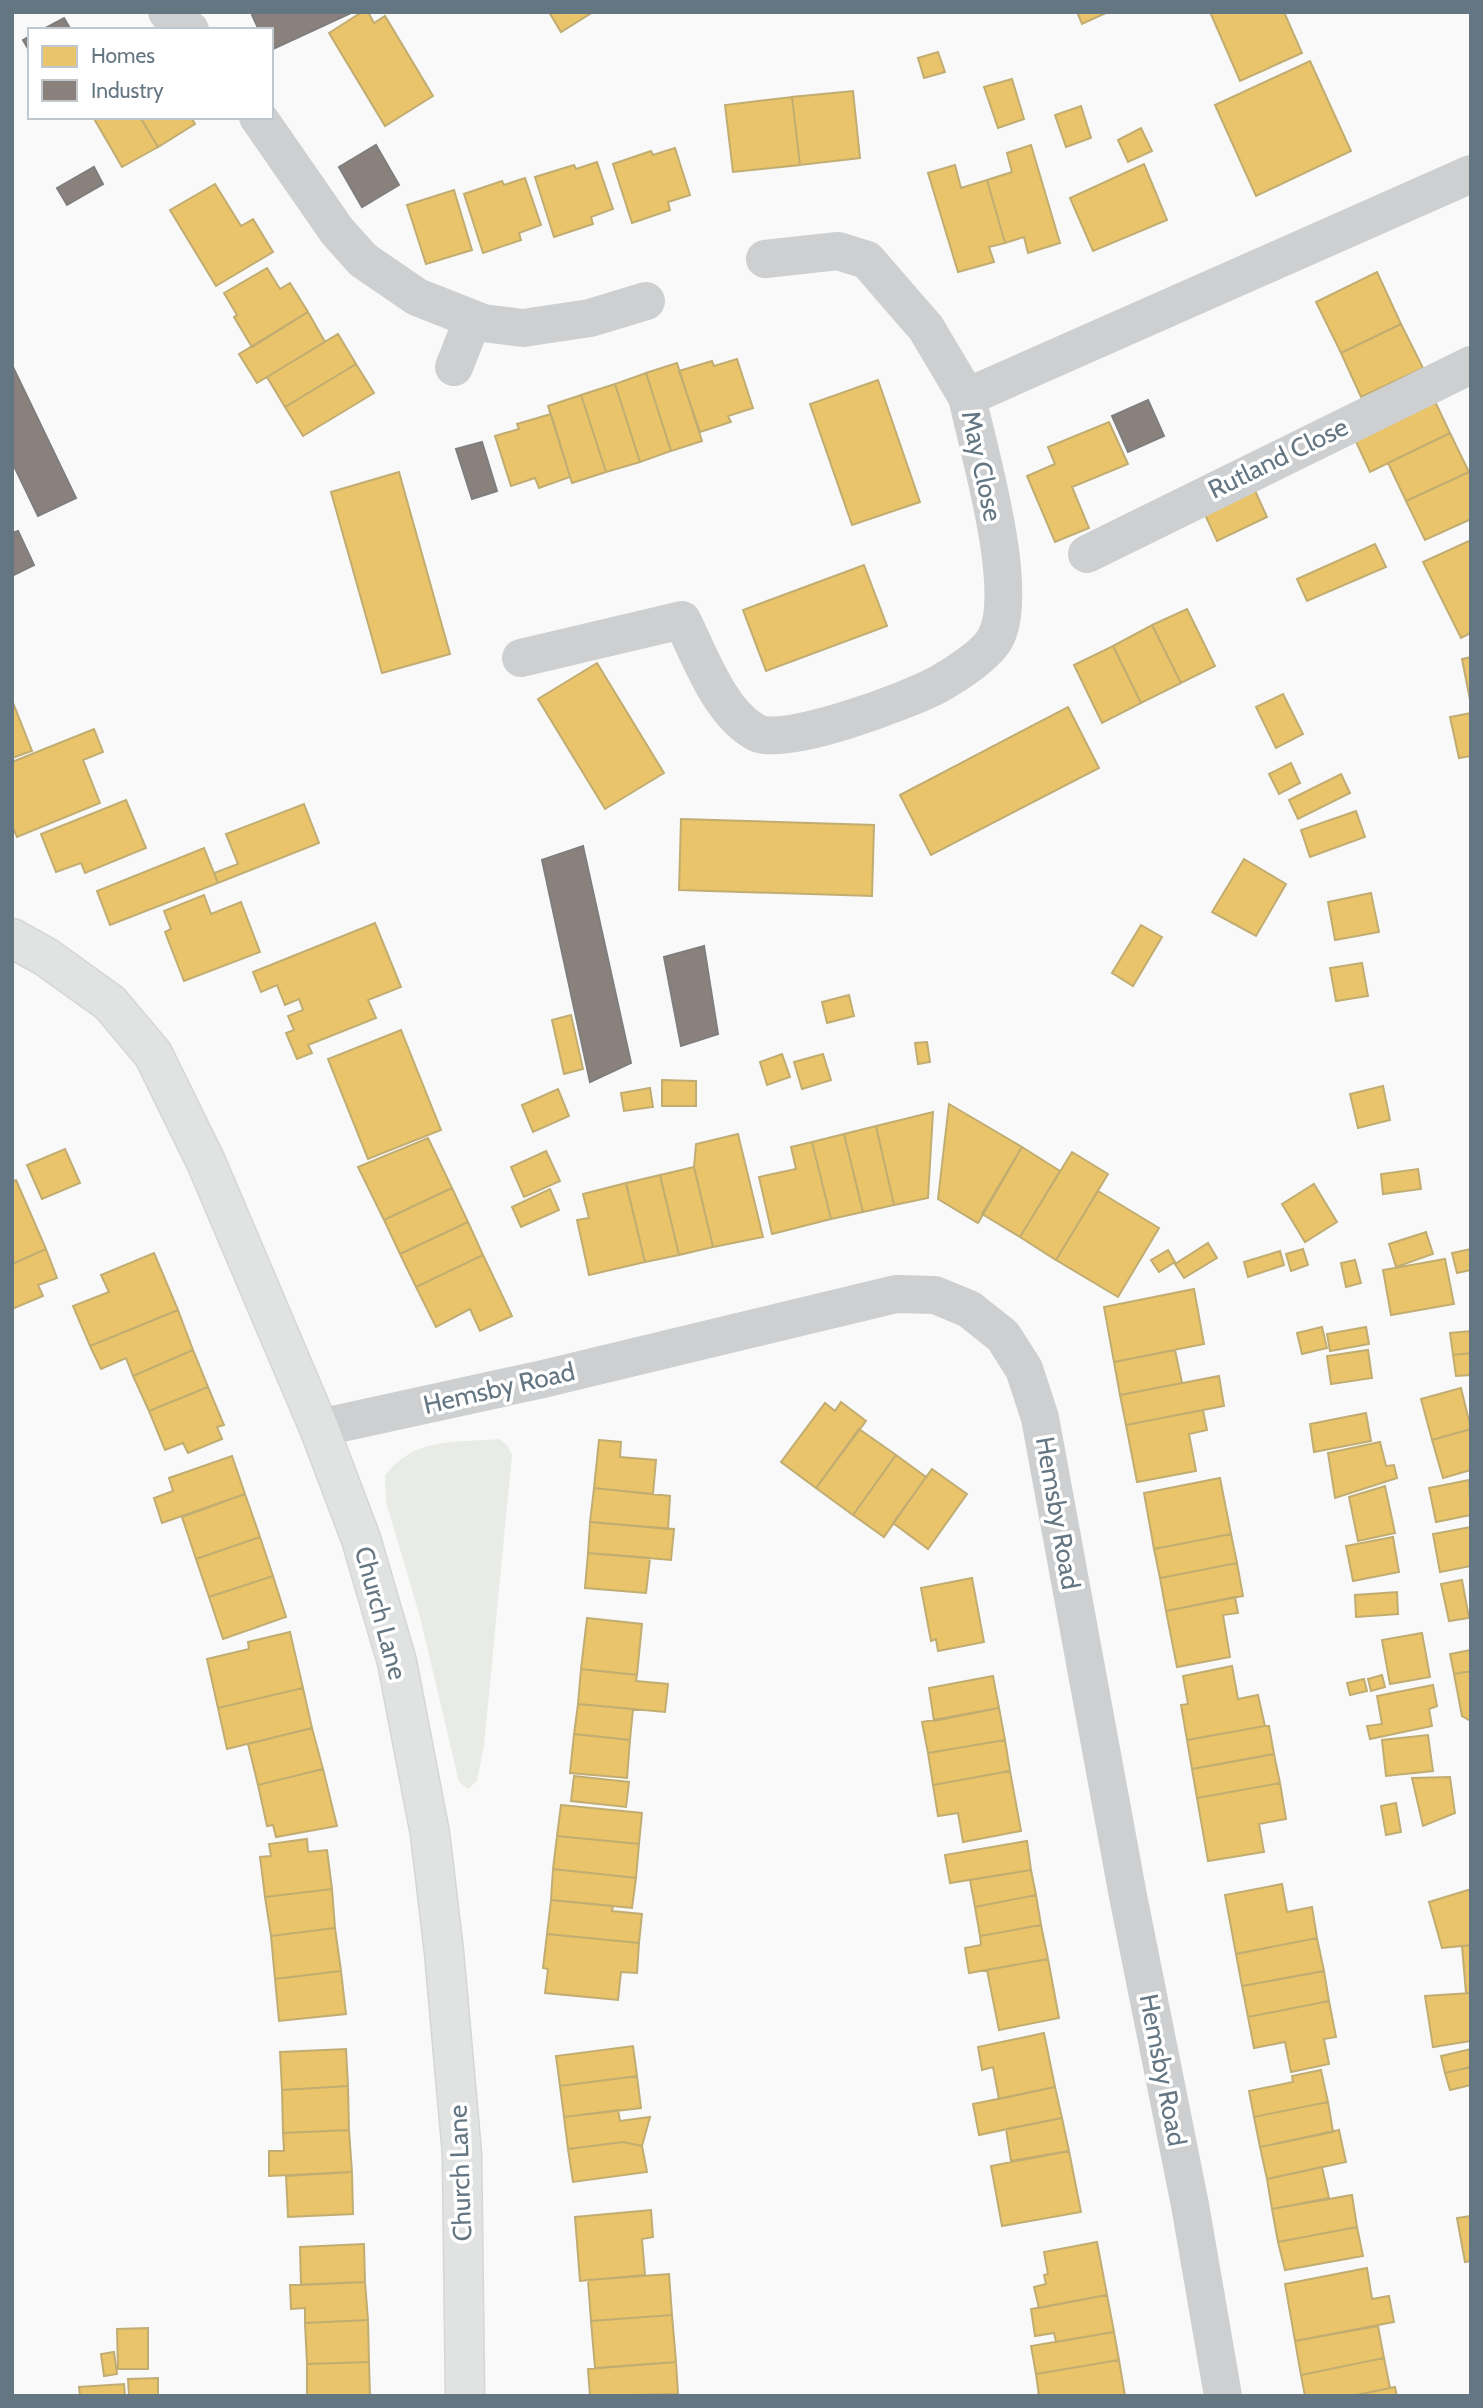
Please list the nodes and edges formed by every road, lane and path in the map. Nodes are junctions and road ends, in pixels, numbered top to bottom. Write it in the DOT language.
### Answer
graph roads {
  1 [pos="167,12"];
  2 [pos="187,28"];
  3 [pos="259,119"];
  4 [pos="1471,174"];
  5 [pos="765,259"];
  6 [pos="646,301"];
  7 [pos="473,319"];
  8 [pos="1471,365"];
  9 [pos="454,367"];
  10 [pos="967,397"];
  11 [pos="1087,554"];
  12 [pos="521,658"];
  13 [pos="12,938"];
  14 [pos="319,1428"];
  15 [pos="465,2396"];
  16 [pos="1223,2396"];
  1 -- 2 [label="street"];
  3 -- 7 [label="street"];
  4 -- 10 [label="street, May Close"];
  5 -- 10 [label="street"];
  6 -- 7 [label="street"];
  7 -- 9 [label="street"];
  8 -- 11 [label="street, Rutland Close"];
  10 -- 12 [label="street, May Close"];
  13 -- 14 [label="street, Church Lane"];
  14 -- 15 [label="street, Church Lane"];
  14 -- 16 [label="street, Hemsby Road"];
}
